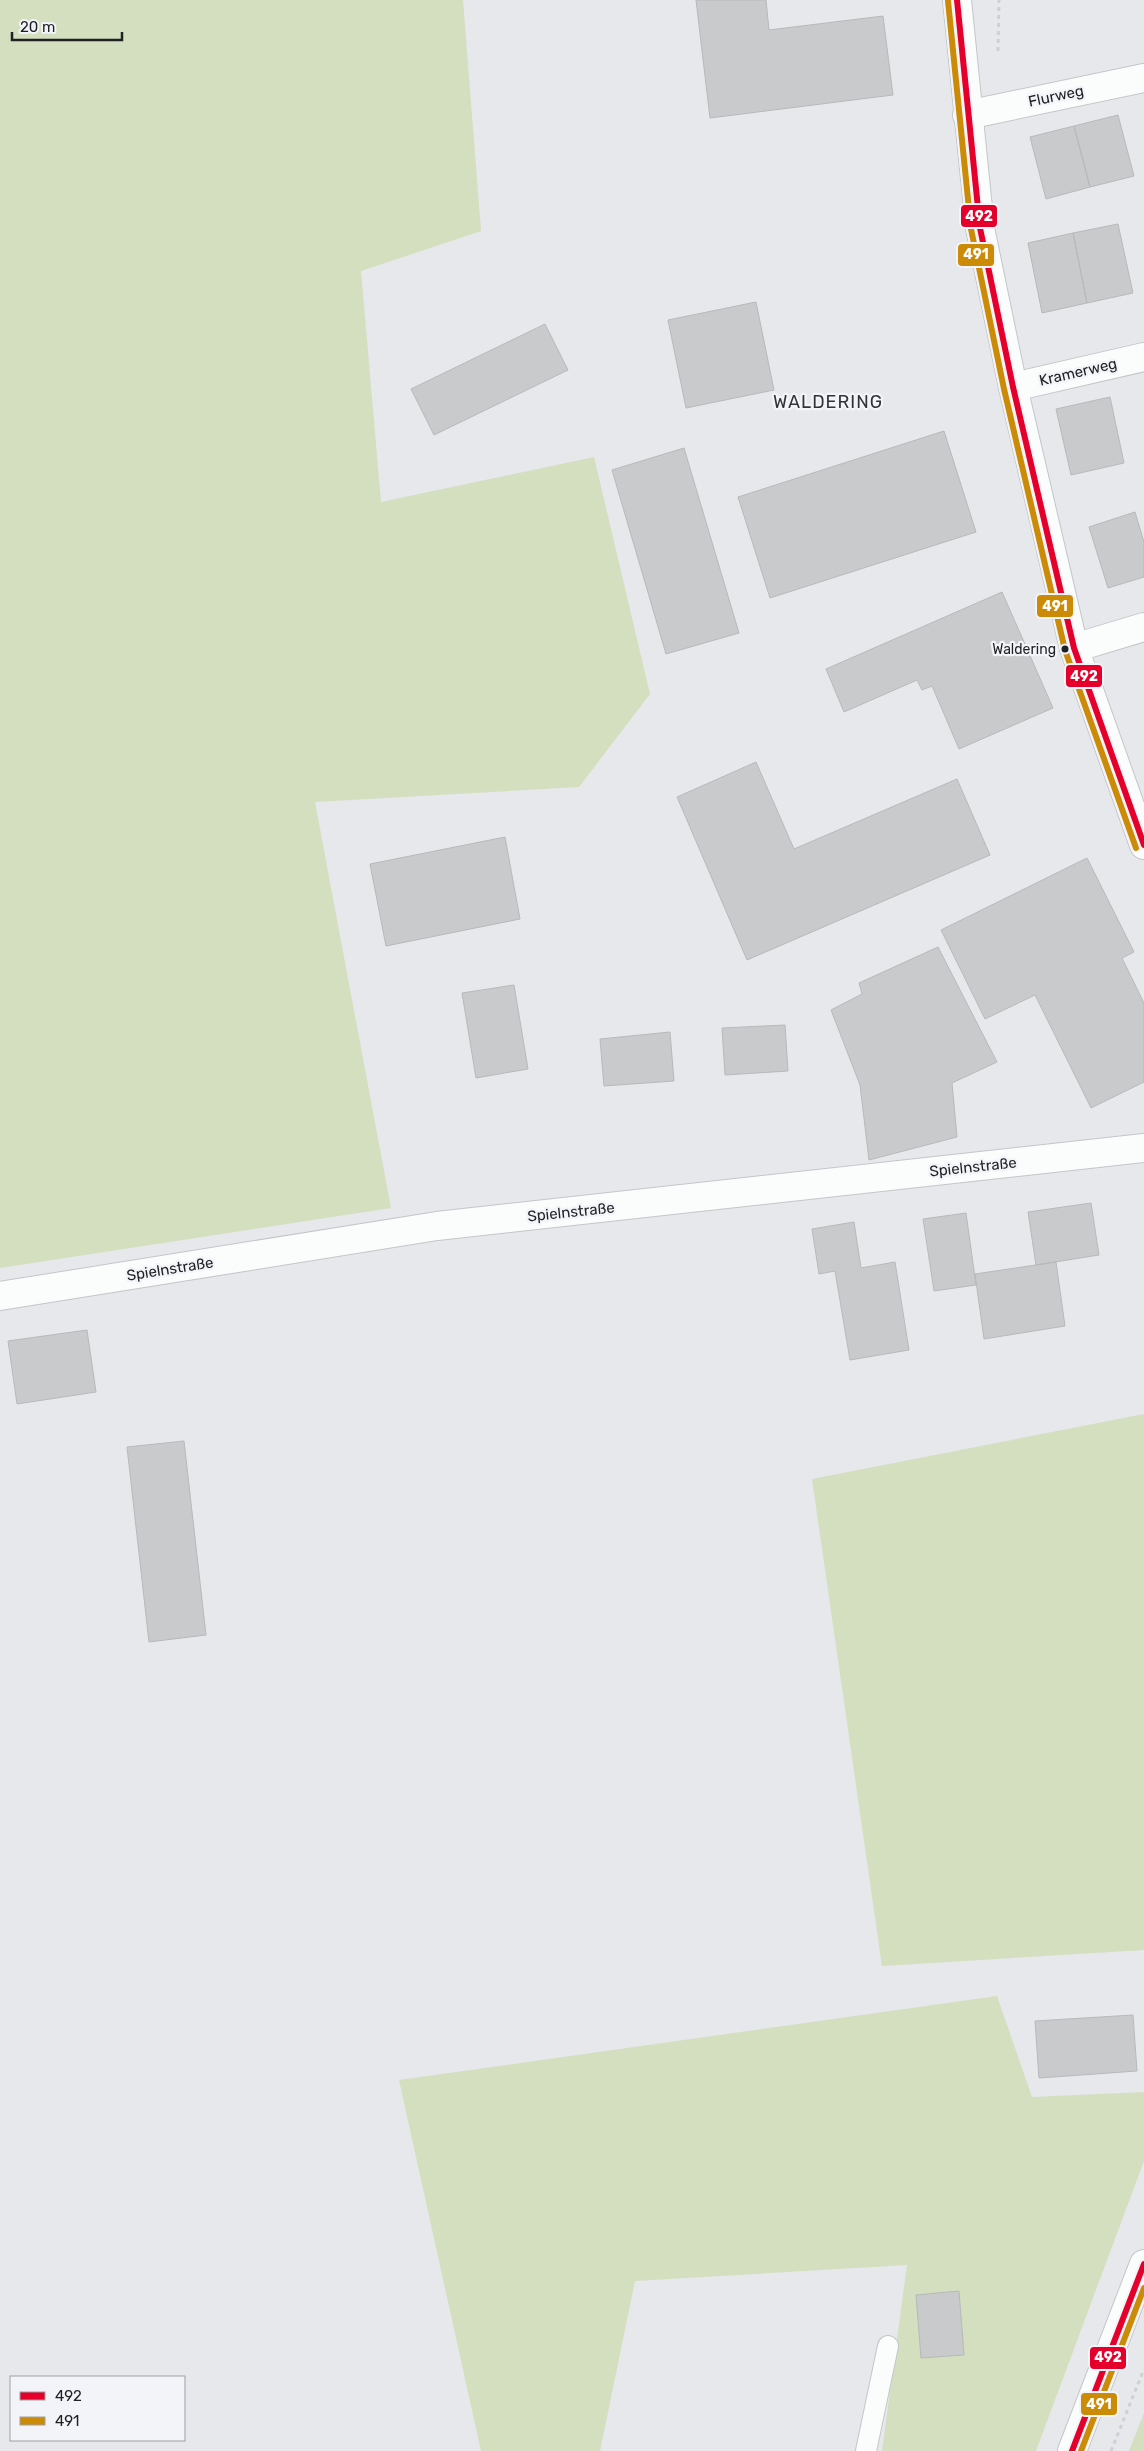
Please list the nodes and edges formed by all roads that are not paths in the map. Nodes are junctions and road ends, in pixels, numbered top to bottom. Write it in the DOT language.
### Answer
graph roads {
  1 [pos="957,0"];
  2 [pos="1144,78"];
  3 [pos="967,115"];
  4 [pos="1144,357"];
  5 [pos="1013,387"];
  6 [pos="1144,627"];
  7 [pos="1074,648"];
  8 [pos="1144,845"];
  9 [pos="1144,1148"];
  10 [pos="0,1296"];
  11 [pos="1144,2264"];
  12 [pos="888,2346"];
  13 [pos="866,2451"];
  14 [pos="1072,2451"];
  1 -- 3 [label="street"];
  2 -- 3 [label="street, Flurweg"];
  3 -- 5 [label="street"];
  4 -- 5 [label="street, Kramerweg"];
  5 -- 7 [label="street"];
  6 -- 7 [label="street"];
  7 -- 8 [label="street"];
  9 -- 10 [label="street, Spielnstraße"];
  11 -- 14 [label="street"];
  12 -- 13 [label="lane"];
}
